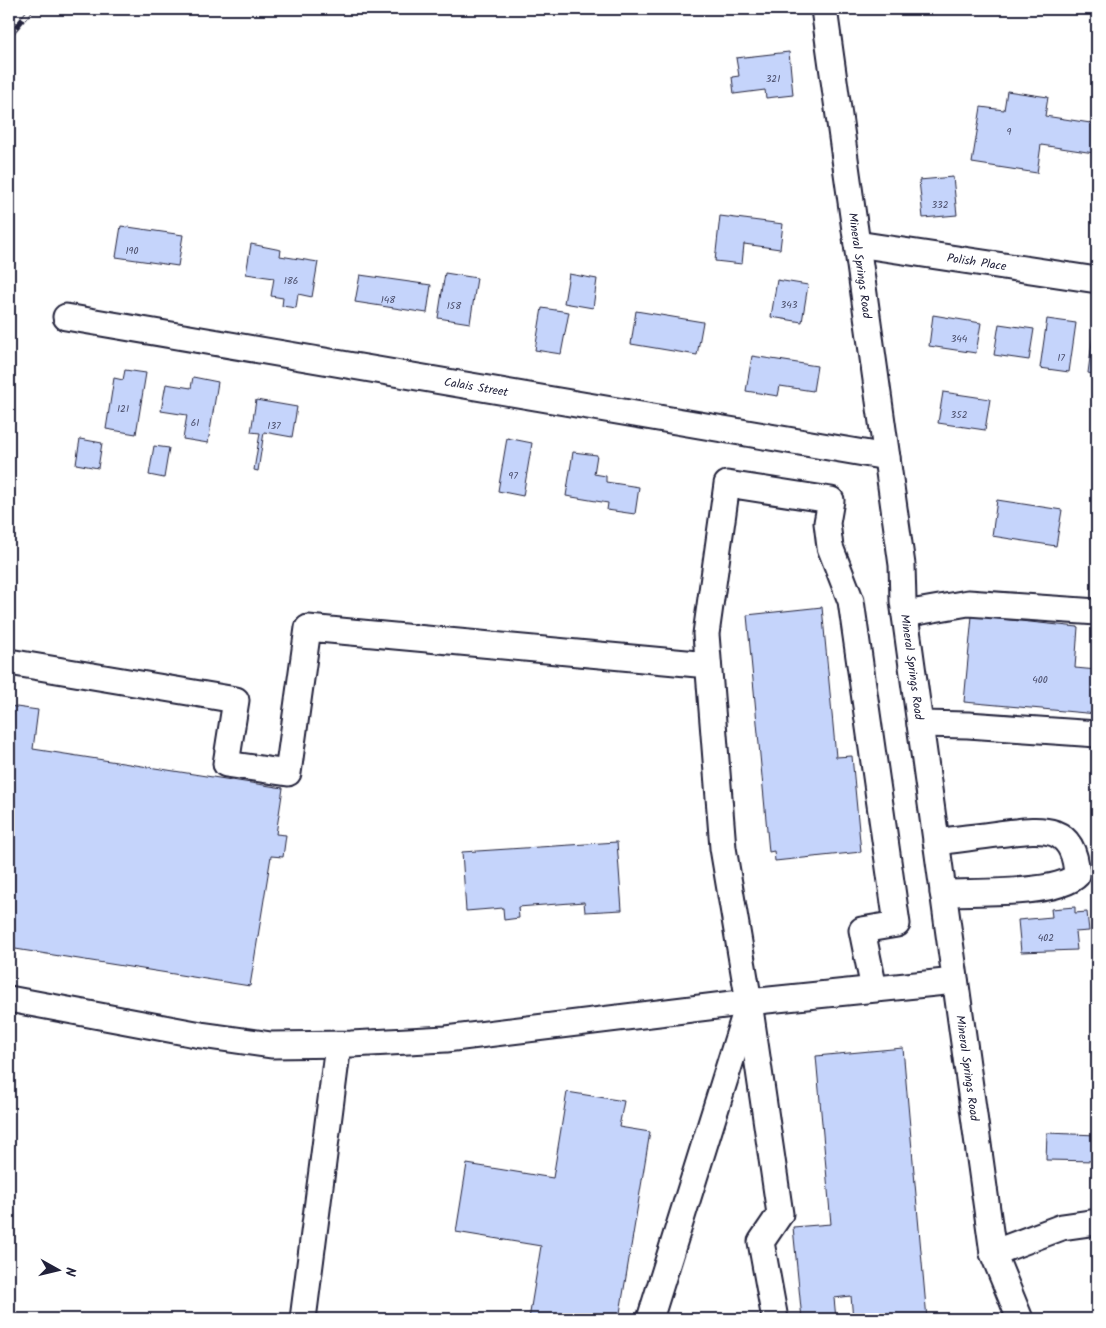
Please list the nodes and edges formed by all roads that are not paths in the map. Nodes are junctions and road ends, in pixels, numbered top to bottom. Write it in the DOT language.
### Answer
graph roads {
  1 [pos="824,9"];
  2 [pos="857,244"];
  3 [pos="1097,280"];
  4 [pos="66,317"];
  5 [pos="887,457"];
  6 [pos="1097,612"];
  7 [pos="905,614"];
  8 [pos="9,662"];
  9 [pos="708,664"];
  10 [pos="920,724"];
  11 [pos="1097,734"];
  12 [pos="936,842"];
  13 [pos="943,893"];
  14 [pos="955,982"];
  15 [pos="874,989"];
  16 [pos="9,999"];
  17 [pos="749,1002"];
  18 [pos="338,1045"];
  19 [pos="1097,1222"];
  20 [pos="993,1253"];
  21 [pos="303,1319"];
  22 [pos="650,1319"];
  23 [pos="774,1319"];
  24 [pos="1020,1319"];
  1 -- 2 [label="street, Mineral Springs Road"];
  2 -- 3 [label="street, Polish Place"];
  2 -- 5 [label="street, Mineral Springs Road"];
  4 -- 5 [label="street, Calais Street"];
  5 -- 7 [label="street, Mineral Springs Road"];
  6 -- 7 [label="street"];
  7 -- 10 [label="street, Mineral Springs Road"];
  8 -- 9 [label="street"];
  9 -- 15 [label="street"];
  9 -- 17 [label="street"];
  10 -- 11 [label="street"];
  10 -- 12 [label="street, Mineral Springs Road"];
  12 -- 13 [label="street, Mineral Springs Road"];
  12 -- 13 [label="street"];
  13 -- 14 [label="street, Mineral Springs Road"];
  14 -- 15 [label="street"];
  14 -- 20 [label="street, Mineral Springs Road"];
  15 -- 17 [label="street"];
  16 -- 18 [label="street"];
  17 -- 18 [label="street"];
  17 -- 22 [label="street"];
  17 -- 23 [label="street"];
  18 -- 21 [label="street"];
  19 -- 20 [label="street"];
  20 -- 24 [label="street, Mineral Springs Road"];
}
